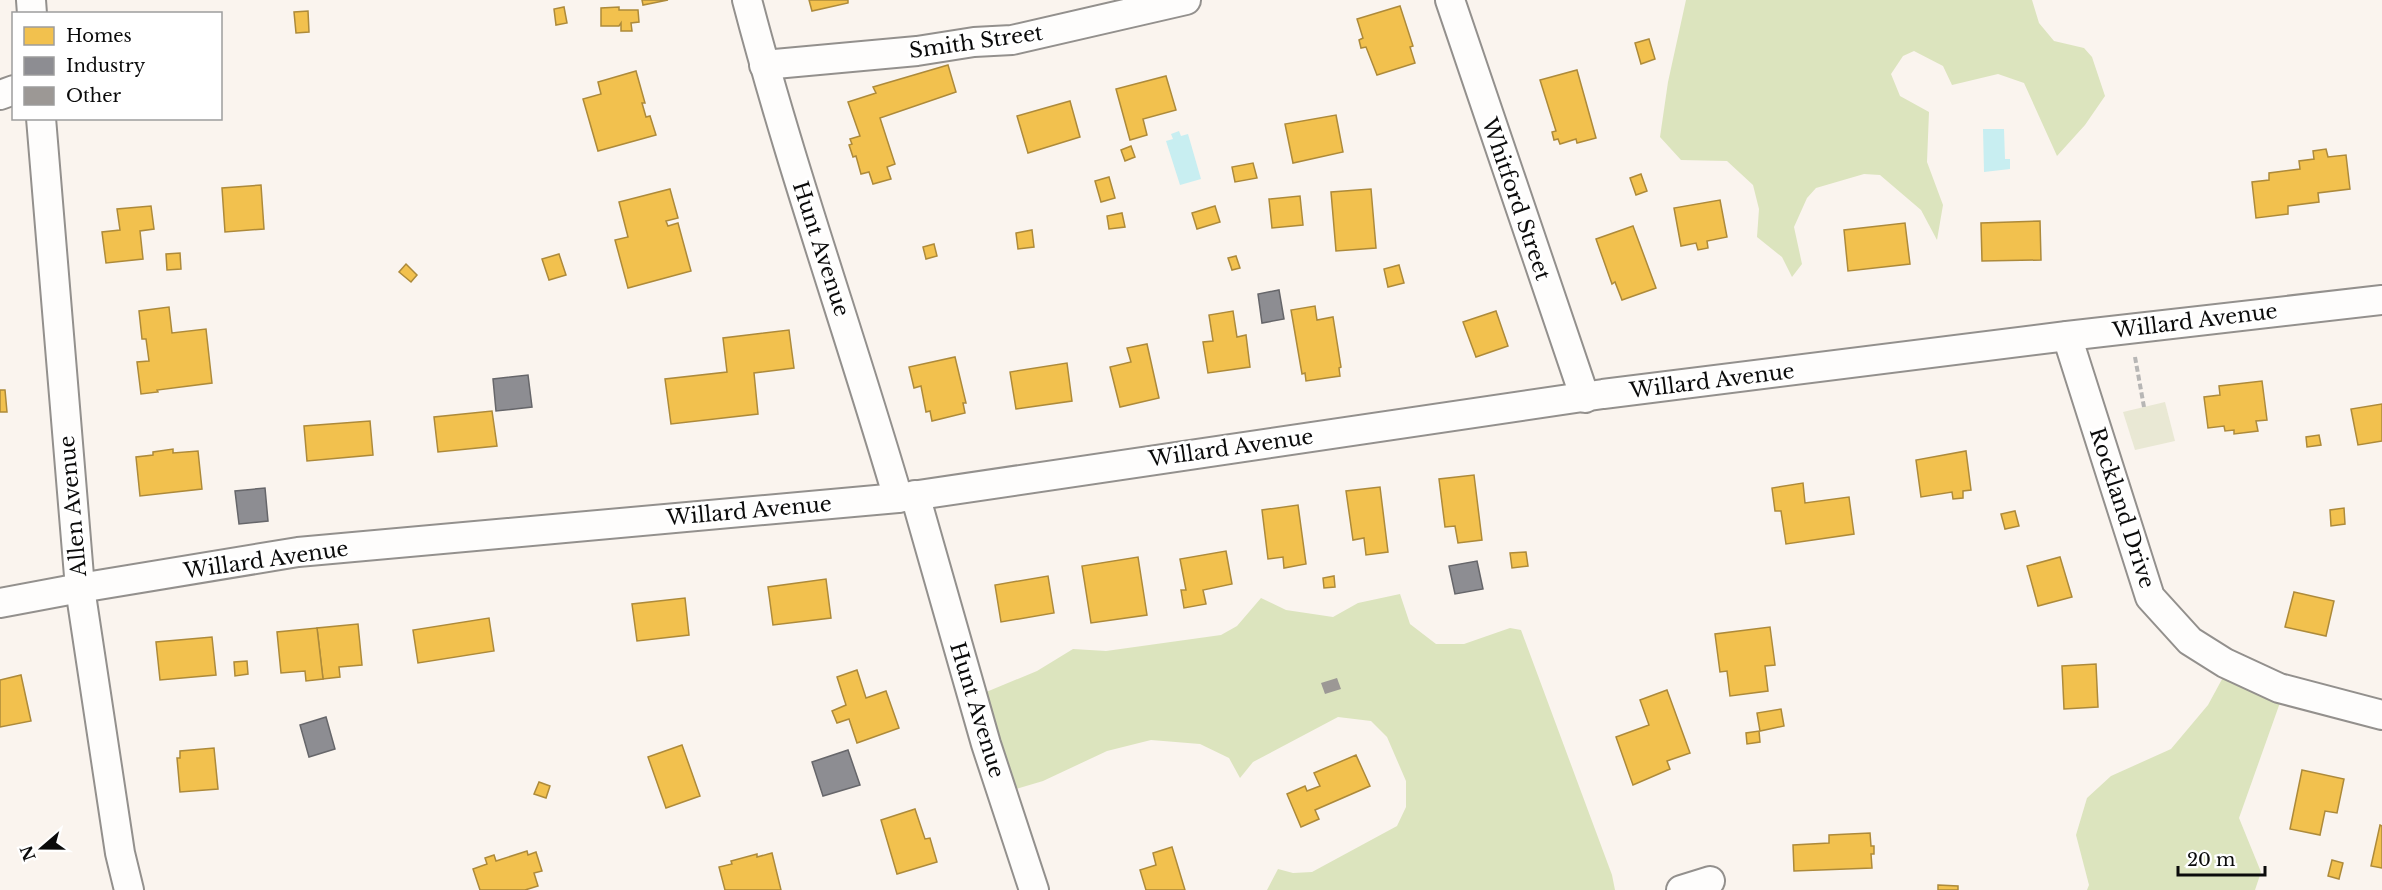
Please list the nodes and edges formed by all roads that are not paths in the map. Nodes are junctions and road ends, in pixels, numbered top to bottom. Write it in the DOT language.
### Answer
graph roads {
  1 [pos="747,0"];
  2 [pos="1186,0"];
  3 [pos="1450,0"];
  4 [pos="764,65"];
  5 [pos="41,120"];
  6 [pos="2382,300"];
  7 [pos="2067,336"];
  8 [pos="1585,398"];
  9 [pos="906,496"];
  10 [pos="80,588"];
  11 [pos="0,603"];
  12 [pos="2382,715"];
  13 [pos="1710,881"];
  14 [pos="129,890"];
  15 [pos="1034,890"];
  16 [pos="1681,890"];
  1 -- 4 [label="street, Hunt Avenue"];
  2 -- 4 [label="street, Smith Street"];
  3 -- 8 [label="street, Whitford Street"];
  4 -- 9 [label="street, Hunt Avenue"];
  5 -- 10 [label="street, Allen Avenue"];
  6 -- 7 [label="street, Willard Avenue"];
  7 -- 8 [label="street, Willard Avenue"];
  7 -- 12 [label="street, Rockland Drive"];
  8 -- 9 [label="street, Willard Avenue"];
  9 -- 10 [label="street, Willard Avenue"];
  9 -- 15 [label="street, Hunt Avenue"];
  10 -- 11 [label="street, Willard Avenue"];
  10 -- 14 [label="street, Allen Avenue"];
  13 -- 16 [label="street"];
}
